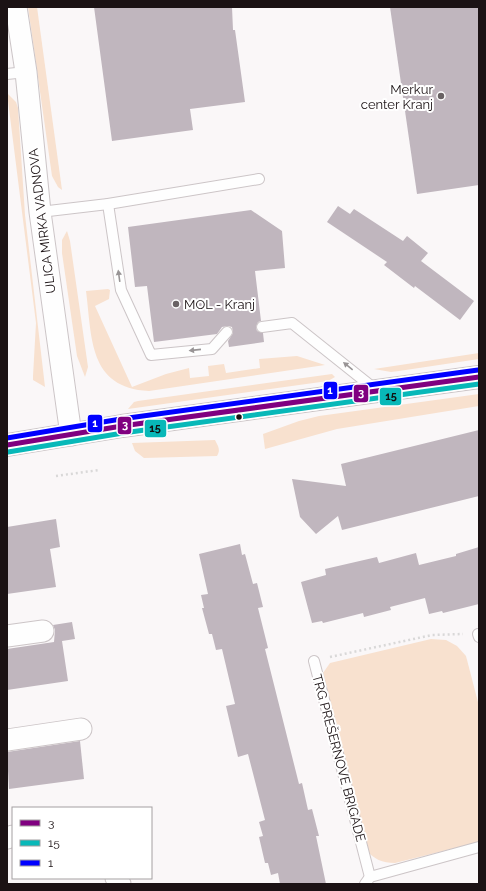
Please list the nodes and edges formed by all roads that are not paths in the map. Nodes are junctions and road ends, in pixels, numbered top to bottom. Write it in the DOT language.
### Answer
graph roads {
  1 [pos="16,7"];
  2 [pos="16,73"];
  3 [pos="259,179"];
  4 [pos="108,204"];
  5 [pos="40,212"];
  6 [pos="262,327"];
  7 [pos="227,332"];
  8 [pos="479,377"];
  9 [pos="378,391"];
  10 [pos="71,436"];
  11 [pos="7,445"];
  12 [pos="42,630"];
  13 [pos="7,636"];
  14 [pos="314,661"];
  15 [pos="81,729"];
  16 [pos="7,740"];
  17 [pos="479,847"];
  18 [pos="368,881"];
  1 -- 2 [label="street, ULICA MIRKA VADNOVA"];
  2 -- 5 [label="street, ULICA MIRKA VADNOVA"];
  3 -- 4 [label="lane"];
  4 -- 5 [label="lane"];
  7 -- 4 [label="lane, one-way"];
  5 -- 10 [label="street, ULICA MIRKA VADNOVA"];
  9 -- 6 [label="lane, one-way"];
  8 -- 9 [label="main road"];
  9 -- 10 [label="main road"];
  10 -- 11 [label="main road"];
  12 -- 13 [label="street"];
  14 -- 18 [label="lane, TRG PREŠERNOVE BRIGADE"];
  15 -- 16 [label="street"];
  17 -- 18 [label="lane, TRG PREŠERNOVE BRIGADE"];
}
